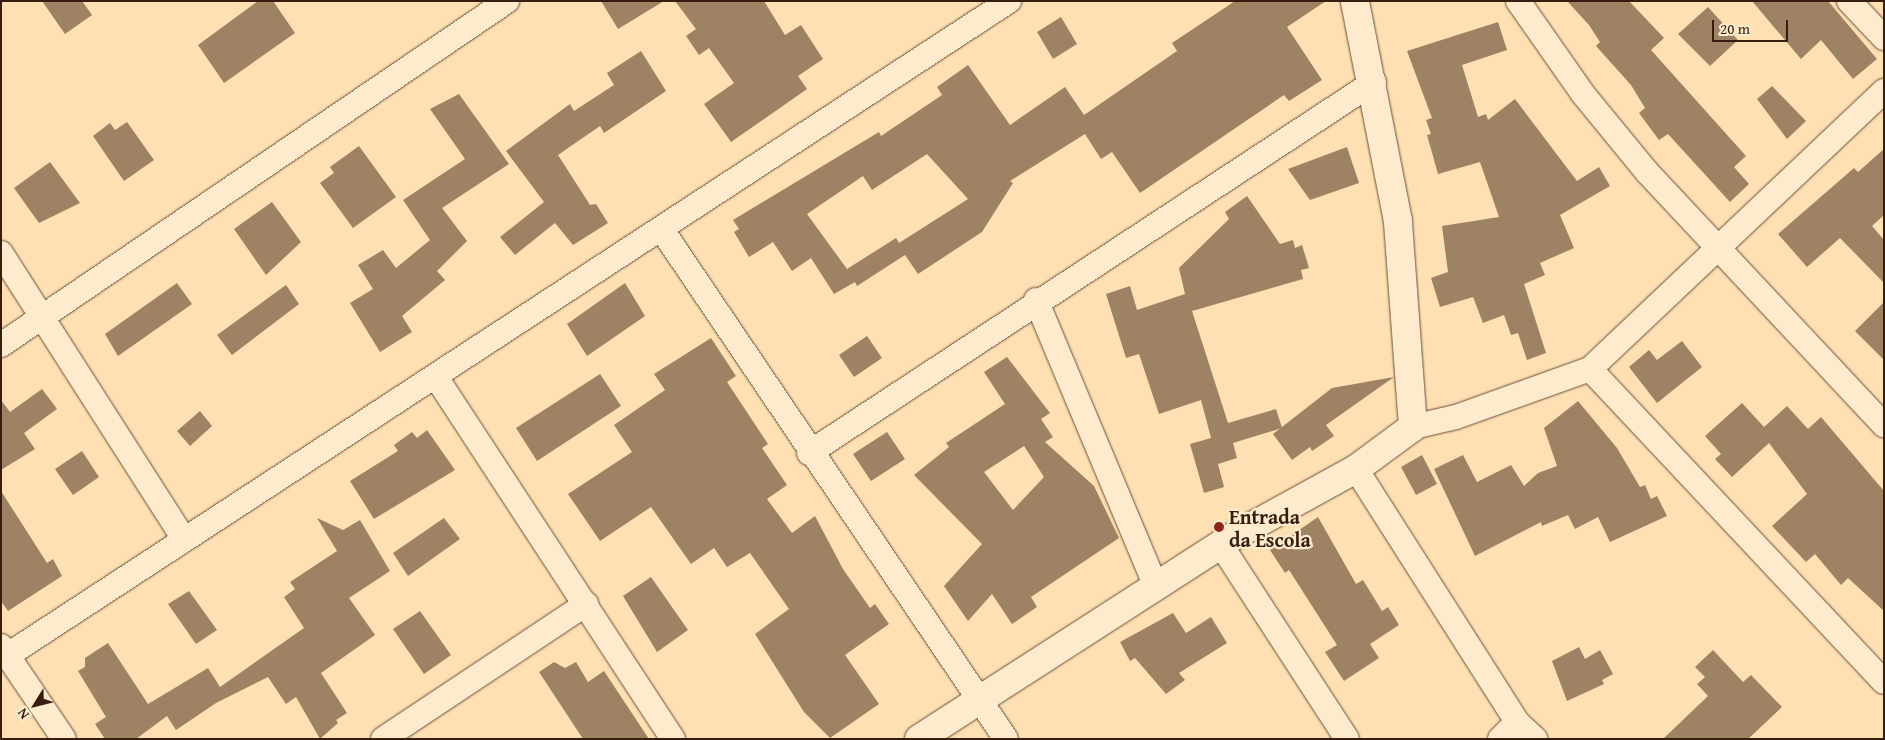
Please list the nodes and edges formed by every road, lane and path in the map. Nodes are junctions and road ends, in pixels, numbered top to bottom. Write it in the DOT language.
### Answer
graph roads {
  1 [pos="507,1"];
  2 [pos="1009,1"];
  3 [pos="1355,1"];
  4 [pos="1518,1"];
  5 [pos="1849,1"];
  6 [pos="1884,38"];
  7 [pos="1374,82"];
  8 [pos="1884,91"];
  9 [pos="662,230"];
  10 [pos="1717,246"];
  11 [pos="1,252"];
  12 [pos="1036,300"];
  13 [pos="43,316"];
  14 [pos="1,345"];
  15 [pos="1590,370"];
  16 [pos="436,377"];
  17 [pos="1884,425"];
  18 [pos="1413,427"];
  19 [pos="809,453"];
  20 [pos="1356,469"];
  21 [pos="183,538"];
  22 [pos="1221,545"];
  23 [pos="1156,587"];
  24 [pos="586,604"];
  25 [pos="5,651"];
  26 [pos="1884,682"];
  27 [pos="979,700"];
  28 [pos="1517,722"];
  29 [pos="64,739"];
  30 [pos="383,739"];
  31 [pos="673,739"];
  32 [pos="919,739"];
  33 [pos="1006,739"];
  34 [pos="1347,739"];
  35 [pos="1500,739"];
  36 [pos="1535,739"];
  1 -- 13 [label="street"];
  2 -- 9 [label="street"];
  3 -- 7 [label="street"];
  4 -- 10 [label="street"];
  5 -- 6 [label="street"];
  7 -- 12 [label="street"];
  7 -- 18 [label="street"];
  8 -- 10 [label="street"];
  9 -- 16 [label="street"];
  9 -- 19 [label="street"];
  10 -- 15 [label="street"];
  10 -- 17 [label="street"];
  11 -- 13 [label="street"];
  12 -- 19 [label="street"];
  12 -- 23 [label="street"];
  13 -- 14 [label="street"];
  13 -- 21 [label="street"];
  15 -- 18 [label="street"];
  15 -- 26 [label="street"];
  16 -- 21 [label="street"];
  16 -- 24 [label="street"];
  18 -- 20 [label="street"];
  19 -- 27 [label="street"];
  20 -- 22 [label="street"];
  20 -- 28 [label="street"];
  21 -- 25 [label="street"];
  22 -- 23 [label="street"];
  22 -- 34 [label="street"];
  23 -- 27 [label="street"];
  24 -- 30 [label="street"];
  24 -- 31 [label="street"];
  25 -- 29 [label="street"];
  27 -- 32 [label="street"];
  27 -- 33 [label="street"];
  28 -- 35 [label="street"];
  28 -- 36 [label="street"];
}
